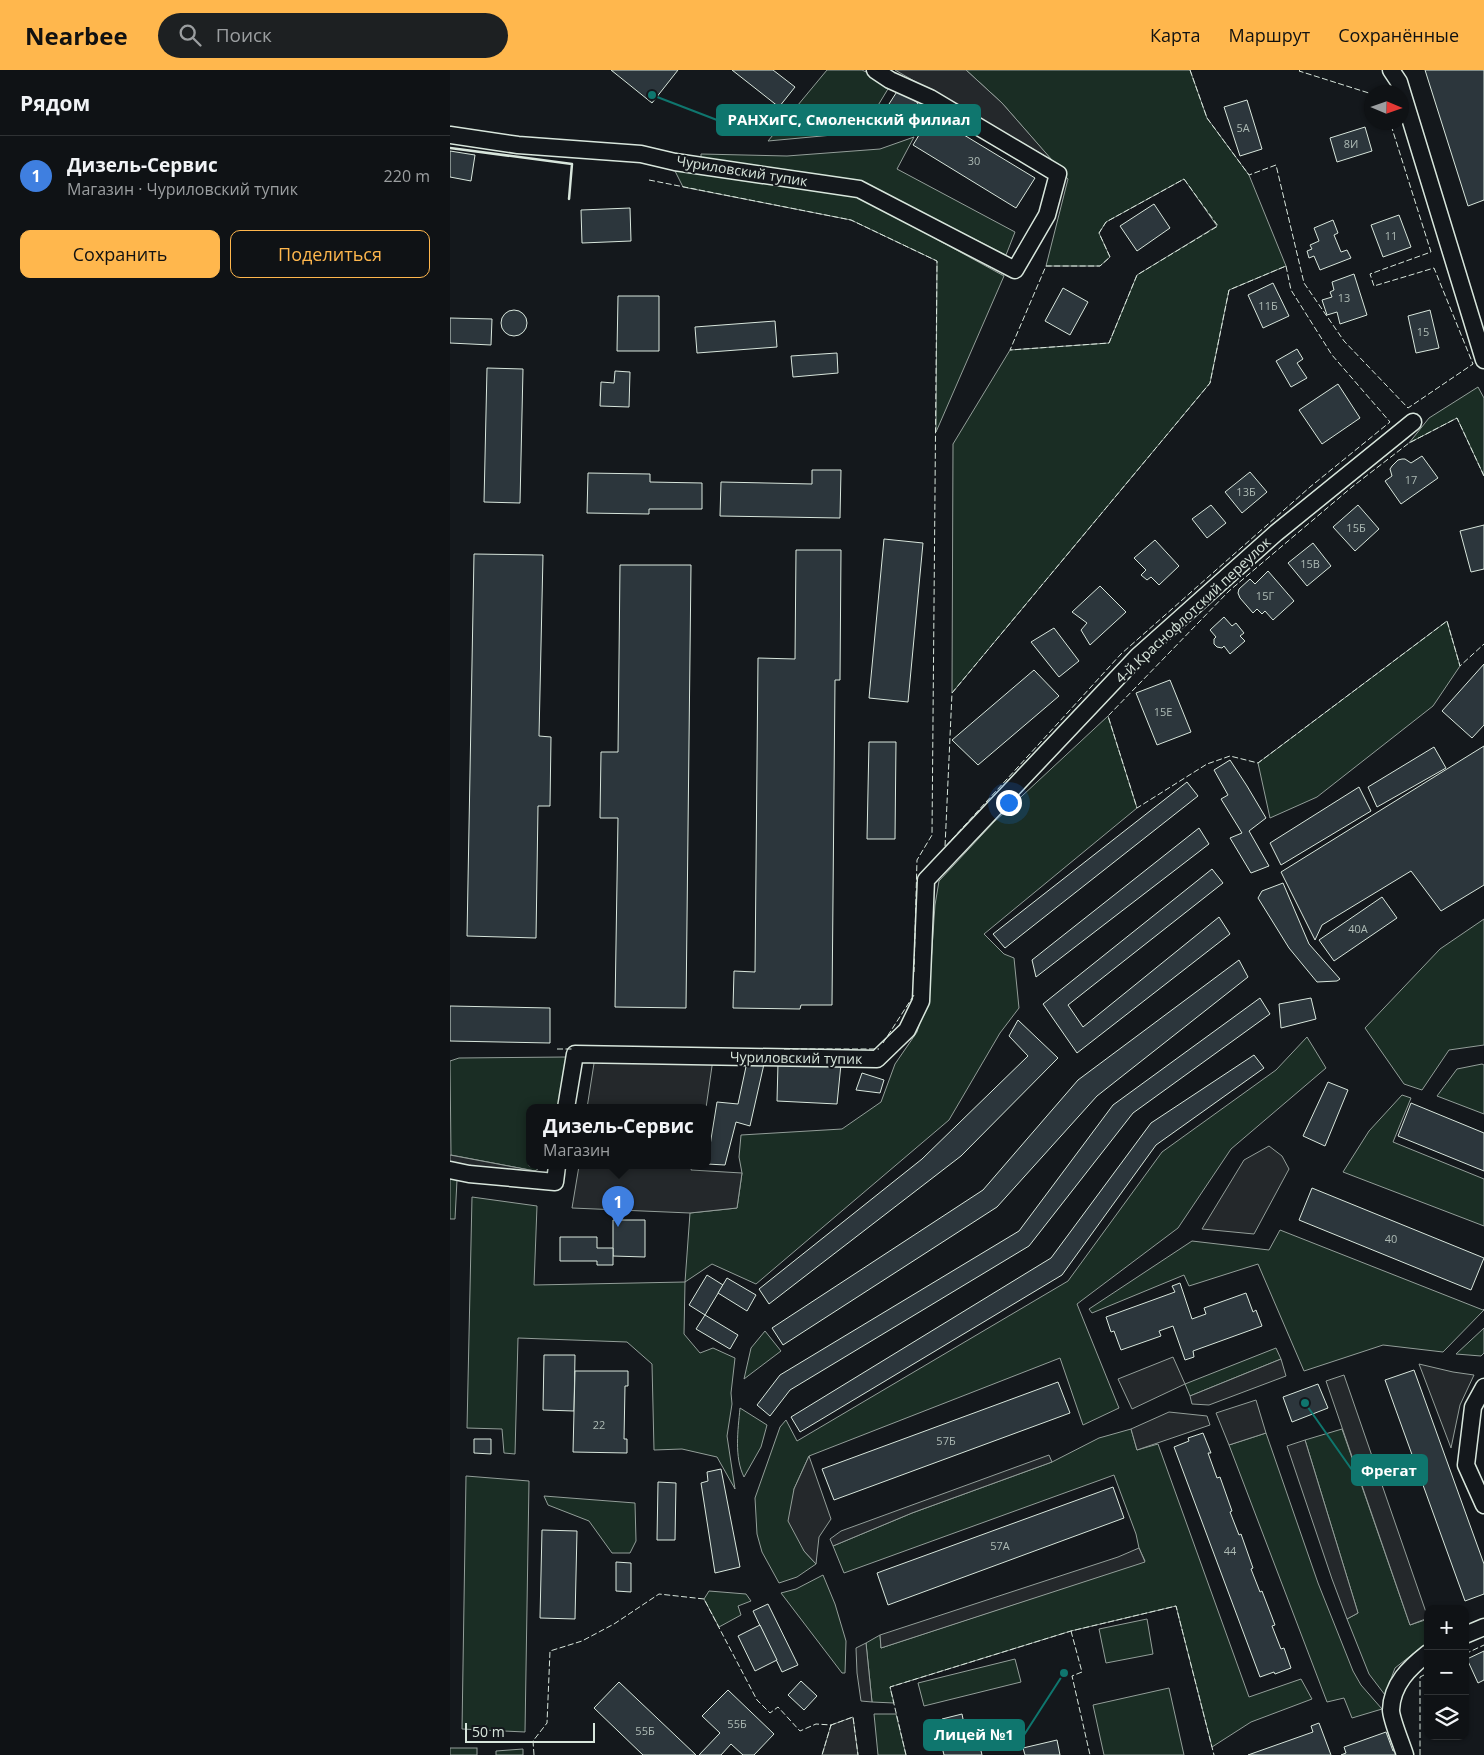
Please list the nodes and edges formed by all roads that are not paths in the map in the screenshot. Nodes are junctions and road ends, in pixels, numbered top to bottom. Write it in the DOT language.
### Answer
graph roads {
  1 [pos="875,70"];
  2 [pos="1391,70"];
  3 [pos="450,135"];
  4 [pos="1484,360"];
  5 [pos="1413,422"];
  6 [pos="926,880"];
  7 [pos="567,1104"];
  8 [pos="556,1169"];
  9 [pos="450,1170"];
  10 [pos="1484,1387"];
  11 [pos="1484,1505"];
  12 [pos="1484,1627"];
  13 [pos="1469,1633"];
  14 [pos="1424,1656"];
  15 [pos="1405,1755"];
  1 -- 3 [label="street, Чуриловский тупик"];
  2 -- 4 [label="street"];
  5 -- 6 [label="street, 4-й Краснофлотский переулок"];
  6 -- 7 [label="street, Чуриловский тупик"];
  8 -- 9 [label="street"];
  10 -- 11 [label="street"];
  12 -- 13 [label="street"];
  14 -- 15 [label="street"];
}
